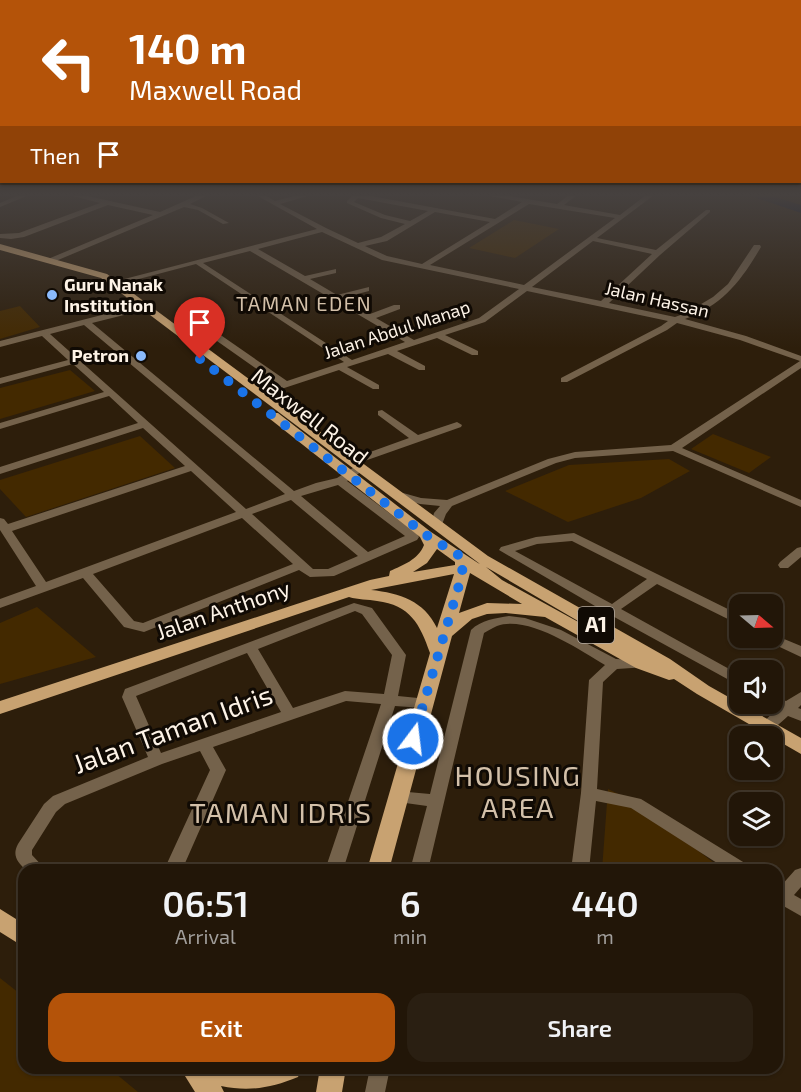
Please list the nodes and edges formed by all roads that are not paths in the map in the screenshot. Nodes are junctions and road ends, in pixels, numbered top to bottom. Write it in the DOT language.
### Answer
graph roads {
  1 [pos="86,246"];
  2 [pos="259,246"];
  3 [pos="356,246"];
  4 [pos="456,246"];
  5 [pos="583,246"];
  6 [pos="624,246"];
  7 [pos="666,246"];
  8 [pos="0,247"];
  9 [pos="757,247"];
  10 [pos="251,248"];
  11 [pos="0,252"];
  12 [pos="657,253"];
  13 [pos="23,259"];
  14 [pos="51,261"];
  15 [pos="197,262"];
  16 [pos="423,266"];
  17 [pos="333,271"];
  18 [pos="79,274"];
  19 [pos="129,279"];
  20 [pos="303,279"];
  21 [pos="113,283"];
  22 [pos="366,289"];
  23 [pos="525,289"];
  24 [pos="145,292"];
  25 [pos="334,298"];
  26 [pos="603,304"];
  27 [pos="397,308"];
  28 [pos="133,310"];
  29 [pos="183,313"];
  30 [pos="368,318"];
  31 [pos="673,319"];
  32 [pos="86,322"];
  33 [pos="44,333"];
  34 [pos="438,335"];
  35 [pos="413,343"];
  36 [pos="0,344"];
  37 [pos="390,351"];
  38 [pos="475,353"];
  39 [pos="801,359"];
  40 [pos="75,362"];
  41 [pos="351,363"];
  42 [pos="340,367"];
  43 [pos="422,368"];
  44 [pos="564,380"];
  45 [pos="0,381"];
  46 [pos="232,384"];
  47 [pos="285,384"];
  48 [pos="376,387"];
  49 [pos="110,393"];
  50 [pos="260,393"];
  51 [pos="382,412"];
  52 [pos="144,424"];
  53 [pos="284,424"];
  54 [pos="457,425"];
  55 [pos="0,426"];
  56 [pos="417,439"];
  57 [pos="674,448"];
  58 [pos="193,467"];
  59 [pos="0,471"];
  60 [pos="348,471"];
  61 [pos="392,492"];
  62 [pos="294,495"];
  63 [pos="448,504"];
  64 [pos="801,504"];
  65 [pos="243,514"];
  66 [pos="3,525"];
  67 [pos="431,530"];
  68 [pos="801,551"];
  69 [pos="368,558"];
  70 [pos="468,565"];
  71 [pos="784,565"];
  72 [pos="301,566"];
  73 [pos="85,572"];
  74 [pos="507,574"];
  75 [pos="657,578"];
  76 [pos="376,583"];
  77 [pos="43,587"];
  78 [pos="342,594"];
  79 [pos="0,604"];
  80 [pos="612,610"];
  81 [pos="553,613"];
  82 [pos="729,615"];
  83 [pos="446,632"];
  84 [pos="783,643"];
  85 [pos="250,647"];
  86 [pos="438,652"];
  87 [pos="801,652"];
  88 [pos="614,664"];
  89 [pos="642,664"];
  90 [pos="729,675"];
  91 [pos="684,678"];
  92 [pos="801,697"];
  93 [pos="390,700"];
  94 [pos="423,703"];
  95 [pos="0,708"];
  96 [pos="795,712"];
  97 [pos="290,714"];
  98 [pos="763,726"];
  99 [pos="767,726"];
  100 [pos="783,737"];
  101 [pos="204,744"];
  102 [pos="801,747"];
  103 [pos="157,760"];
  104 [pos="589,793"];
  105 [pos="398,796"];
  106 [pos="436,801"];
  107 [pos="30,864"];
  108 [pos="176,864"];
  109 [pos="336,864"];
  110 [pos="380,864"];
  111 [pos="420,864"];
  112 [pos="581,864"];
  113 [pos="732,864"];
  114 [pos="801,875"];
  115 [pos="783,891"];
  116 [pos="783,897"];
  117 [pos="801,908"];
  118 [pos="0,919"];
  119 [pos="18,933"];
  120 [pos="198,1074"];
  121 [pos="222,1074"];
  122 [pos="275,1074"];
  123 [pos="332,1074"];
  124 [pos="379,1074"];
  125 [pos="211,1092"];
  126 [pos="329,1092"];
  127 [pos="375,1092"];
  1 -- 14 [label="street"];
  2 -- 10 [label="street"];
  3 -- 16 [label="street, Jalan Hassan"];
  4 -- 16 [label="street"];
  5 -- 23 [label="street, Jalan Abdul Manap"];
  6 -- 12 [label="street"];
  7 -- 12 [label="street"];
  8 -- 14 [label="main road, Maxwell Road / A1"];
  9 -- 31 [label="street"];
  10 -- 15 [label="street"];
  10 -- 20 [label="street"];
  11 -- 13 [label="main road, Maxwell Road / A1"];
  12 -- 26 [label="street"];
  13 -- 14 [label="main road"];
  13 -- 18 [label="main road, Maxwell Road / A1"];
  14 -- 18 [label="main road"];
  14 -- 21 [label="main road, Maxwell Road / A1"];
  15 -- 19 [label="street"];
  15 -- 41 [label="street"];
  16 -- 23 [label="street, Jalan Hassan"];
  17 -- 20 [label="street"];
  18 -- 28 [label="main road, Maxwell Road / A1"];
  19 -- 21 [label="street"];
  19 -- 24 [label="street"];
  20 -- 25 [label="street"];
  21 -- 50 [label="main road, Maxwell Road / A1"];
  22 -- 25 [label="street"];
  23 -- 26 [label="street, Jalan Hassan"];
  23 -- 34 [label="street, Jalan Abdul Manap"];
  25 -- 30 [label="street"];
  26 -- 31 [label="street, Jalan Hassan"];
  27 -- 30 [label="street"];
  28 -- 32 [label="street"];
  28 -- 46 [label="main road, Maxwell Road / A1"];
  29 -- 47 [label="street"];
  30 -- 35 [label="street"];
  31 -- 39 [label="street, Jalan Hassan"];
  31 -- 44 [label="street"];
  32 -- 33 [label="street"];
  32 -- 62 [label="street"];
  33 -- 36 [label="street"];
  33 -- 40 [label="street"];
  34 -- 35 [label="street, Jalan Abdul Manap"];
  34 -- 38 [label="street"];
  35 -- 37 [label="street, Jalan Abdul Manap"];
  37 -- 41 [label="street, Jalan Abdul Manap"];
  37 -- 43 [label="street"];
  39 -- 57 [label="street"];
  40 -- 45 [label="street"];
  40 -- 49 [label="street"];
  41 -- 42 [label="street, Jalan Abdul Manap"];
  42 -- 47 [label="street, Jalan Abdul Manap"];
  42 -- 48 [label="street"];
  46 -- 50 [label="main road"];
  46 -- 53 [label="main road, Maxwell Road / A1"];
  47 -- 50 [label="street, Jalan Abdul Manap"];
  49 -- 52 [label="street"];
  49 -- 55 [label="street"];
  50 -- 53 [label="main road"];
  50 -- 60 [label="main road, Maxwell Road / A1"];
  51 -- 56 [label="street"];
  52 -- 58 [label="street"];
  52 -- 59 [label="street"];
  53 -- 60 [label="main road, Maxwell Road / A1"];
  54 -- 56 [label="street"];
  56 -- 60 [label="street"];
  57 -- 63 [label="street"];
  57 -- 64 [label="street"];
  58 -- 65 [label="street"];
  58 -- 66 [label="street"];
  60 -- 61 [label="main road, Maxwell Road / A1"];
  60 -- 62 [label="street"];
  60 -- 67 [label="main road, Maxwell Road / A1"];
  60 -- 69 [label="street"];
  61 -- 63 [label="street"];
  61 -- 67 [label="main road, Maxwell Road / A1"];
  62 -- 65 [label="street"];
  62 -- 69 [label="street"];
  63 -- 67 [label="street"];
  65 -- 72 [label="street"];
  65 -- 73 [label="street"];
  66 -- 77 [label="street"];
  67 -- 70 [label="main road, Maxwell Road / A1"];
  67 -- 74 [label="main road, Maxwell Road / A1"];
  67 -- 76 [label="main road"];
  68 -- 71 [label="street"];
  69 -- 72 [label="street"];
  70 -- 74 [label="main road"];
  70 -- 76 [label="main road, Jalan Anthony"];
  70 -- 81 [label="main road, Maxwell Road / A1"];
  70 -- 83 [label="main road"];
  72 -- 73 [label="street"];
  73 -- 77 [label="street"];
  74 -- 91 [label="main road, Maxwell Road / A1"];
  75 -- 80 [label="street"];
  75 -- 80 [label="street"];
  75 -- 82 [label="street"];
  76 -- 78 [label="main road, Jalan Anthony"];
  77 -- 79 [label="street"];
  78 -- 86 [label="main road"];
  78 -- 95 [label="main road, Jalan Anthony"];
  80 -- 90 [label="street"];
  81 -- 83 [label="main road"];
  81 -- 89 [label="main road, Maxwell Road / A1"];
  83 -- 86 [label="main road"];
  84 -- 87 [label="street"];
  85 -- 93 [label="street"];
  85 -- 97 [label="street"];
  85 -- 103 [label="street"];
  86 -- 94 [label="main road"];
  88 -- 89 [label="street"];
  88 -- 104 [label="street"];
  88 -- 106 [label="street"];
  89 -- 91 [label="main road, Maxwell Road / A1"];
  91 -- 98 [label="main road"];
  92 -- 96 [label="street"];
  93 -- 94 [label="street, Jalan Taman Idris"];
  93 -- 97 [label="street, Jalan Taman Idris"];
  93 -- 109 [label="street"];
  94 -- 105 [label="main road"];
  96 -- 99 [label="street"];
  97 -- 101 [label="street, Jalan Taman Idris"];
  100 -- 102 [label="main road"];
  101 -- 103 [label="street, Jalan Taman Idris"];
  101 -- 108 [label="street"];
  103 -- 107 [label="street, Jalan Taman Idris"];
  104 -- 112 [label="street"];
  104 -- 113 [label="street"];
  105 -- 106 [label="street"];
  105 -- 110 [label="main road"];
  106 -- 111 [label="street"];
  114 -- 115 [label="street"];
  116 -- 117 [label="street"];
  118 -- 119 [label="main road"];
  120 -- 125 [label="main road"];
  121 -- 122 [label="main road"];
  123 -- 126 [label="main road"];
  124 -- 127 [label="street"];
}
